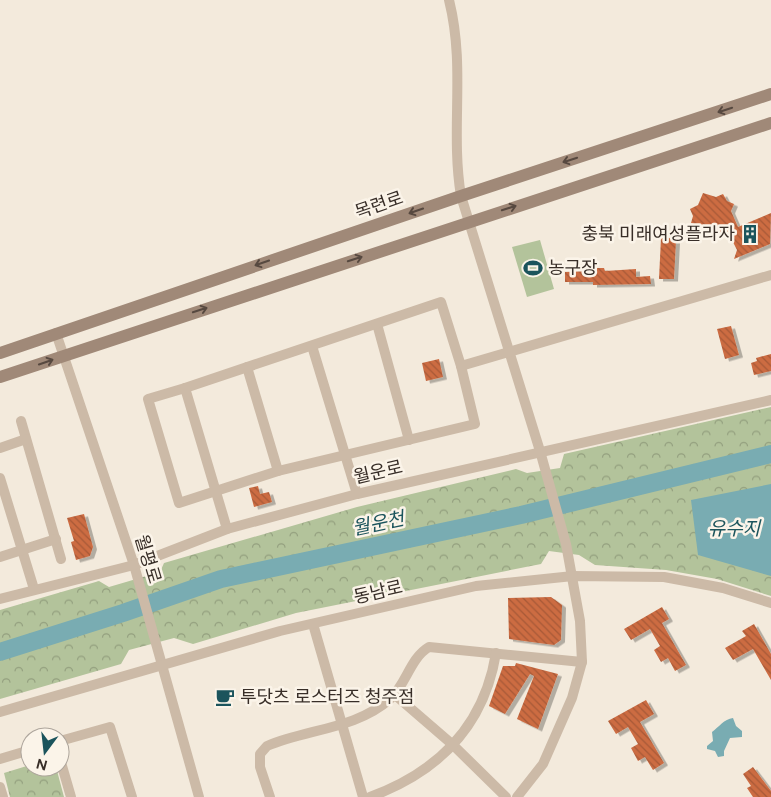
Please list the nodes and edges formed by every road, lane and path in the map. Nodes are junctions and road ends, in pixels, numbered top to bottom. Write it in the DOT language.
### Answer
graph roads {
  1 [pos="449,0"];
  2 [pos="771,94"];
  3 [pos="771,123"];
  4 [pos="461,196"];
  5 [pos="469,222"];
  6 [pos="771,275"];
  7 [pos="377,324"];
  8 [pos="56,333"];
  9 [pos="312,346"];
  10 [pos="509,352"];
  11 [pos="0,353"];
  12 [pos="64,356"];
  13 [pos="461,366"];
  14 [pos="247,367"];
  15 [pos="0,377"];
  16 [pos="184,388"];
  17 [pos="771,400"];
  18 [pos="21,421"];
  19 [pos="26,439"];
  20 [pos="410,440"];
  21 [pos="0,448"];
  22 [pos="540,451"];
  23 [pos="345,455"];
  24 [pos="278,472"];
  25 [pos="0,478"];
  26 [pos="215,490"];
  27 [pos="356,494"];
  28 [pos="227,529"];
  29 [pos="56,539"];
  30 [pos="22,550"];
  31 [pos="0,556"];
  32 [pos="62,559"];
  33 [pos="134,565"];
  34 [pos="574,576"];
  35 [pos="34,589"];
  36 [pos="0,599"];
  37 [pos="771,603"];
  38 [pos="312,624"];
  39 [pos="496,653"];
  40 [pos="582,662"];
  41 [pos="161,667"];
  42 [pos="394,694"];
  43 [pos="0,712"];
  44 [pos="341,725"];
  45 [pos="70,738"];
  46 [pos="453,745"];
  47 [pos="20,753"];
  48 [pos="0,759"];
  49 [pos="65,777"];
  50 [pos="0,786"];
  51 [pos="3,797"];
  52 [pos="71,797"];
  53 [pos="132,797"];
  54 [pos="199,797"];
  55 [pos="270,797"];
  56 [pos="363,797"];
  57 [pos="370,797"];
  58 [pos="506,797"];
  59 [pos="517,797"];
  1 -- 4 [label="street"];
  2 -- 4 [label="street, 목련로, one-way"];
  5 -- 3 [label="street, one-way"];
  4 -- 5 [label="street"];
  4 -- 8 [label="street, 목련로, one-way"];
  5 -- 10 [label="street"];
  12 -- 5 [label="street, one-way"];
  6 -- 10 [label="street"];
  7 -- 9 [label="street"];
  7 -- 13 [label="street"];
  7 -- 20 [label="street"];
  8 -- 11 [label="street, 목련로"];
  8 -- 12 [label="street, 월평로"];
  9 -- 14 [label="street"];
  9 -- 23 [label="street"];
  10 -- 13 [label="street"];
  10 -- 22 [label="street"];
  15 -- 12 [label="street, one-way"];
  12 -- 33 [label="street, 월평로"];
  13 -- 20 [label="street"];
  14 -- 16 [label="street"];
  14 -- 24 [label="street"];
  16 -- 26 [label="street"];
  16 -- 26 [label="street"];
  17 -- 22 [label="street, 월운로"];
  18 -- 19 [label="street"];
  19 -- 21 [label="street"];
  19 -- 29 [label="street"];
  20 -- 23 [label="street"];
  22 -- 27 [label="street, 월운로"];
  22 -- 34 [label="street"];
  23 -- 24 [label="street"];
  23 -- 27 [label="street"];
  24 -- 26 [label="street"];
  25 -- 30 [label="street"];
  26 -- 28 [label="street"];
  27 -- 28 [label="street, 월운로"];
  28 -- 33 [label="street, 월운로"];
  29 -- 30 [label="street"];
  29 -- 32 [label="street"];
  30 -- 31 [label="street"];
  30 -- 35 [label="street"];
  33 -- 35 [label="street, 월운로"];
  33 -- 41 [label="street, 월평로"];
  34 -- 37 [label="street, 동남로"];
  34 -- 38 [label="street, 동남로"];
  34 -- 40 [label="street"];
  35 -- 36 [label="street, 월운로"];
  38 -- 41 [label="street, 동남로"];
  38 -- 44 [label="street"];
  39 -- 40 [label="street"];
  39 -- 42 [label="street"];
  39 -- 46 [label="street"];
  40 -- 59 [label="street"];
  41 -- 43 [label="street, 동남로"];
  41 -- 54 [label="street, 월평로"];
  42 -- 44 [label="street"];
  42 -- 46 [label="street"];
  44 -- 55 [label="street"];
  44 -- 56 [label="street"];
  45 -- 53 [label="street"];
  46 -- 57 [label="street"];
  46 -- 58 [label="street"];
  47 -- 48 [label="street"];
  49 -- 52 [label="street"];
  50 -- 51 [label="street"];
}
